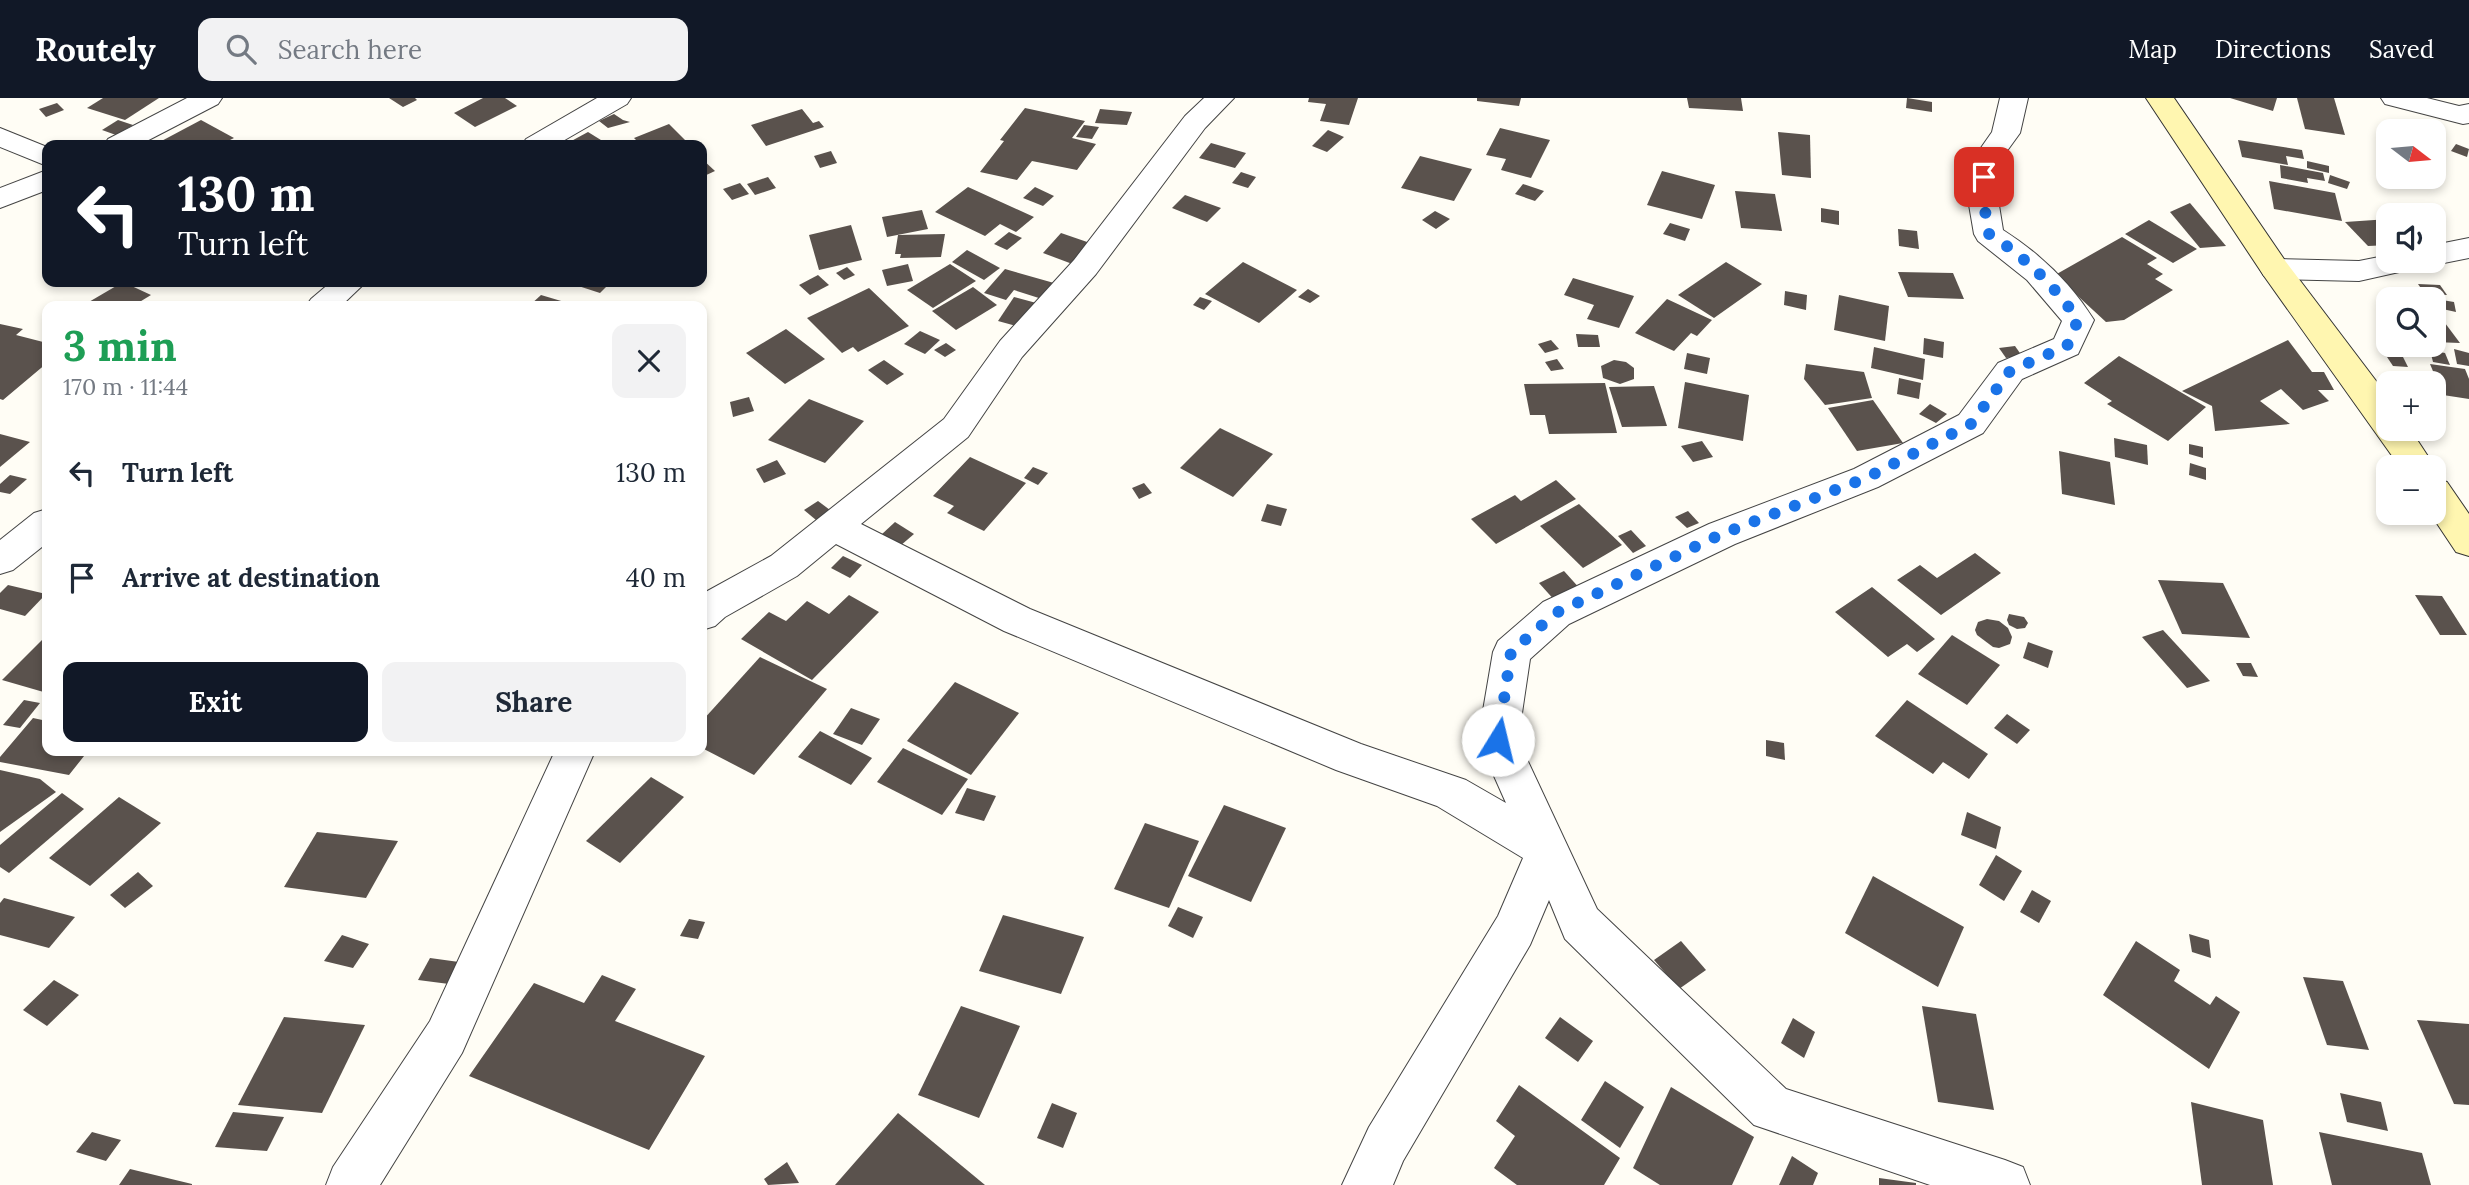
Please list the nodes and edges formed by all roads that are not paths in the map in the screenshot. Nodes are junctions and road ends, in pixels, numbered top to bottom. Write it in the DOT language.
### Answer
graph roads {
  1 [pos="208,98"];
  2 [pos="617,98"];
  3 [pos="1220,98"];
  4 [pos="2014,98"];
  5 [pos="2160,98"];
  6 [pos="2395,98"];
  7 [pos="2469,112"];
  8 [pos="0,136"];
  9 [pos="128,140"];
  10 [pos="545,140"];
  11 [pos="42,156"];
  12 [pos="42,181"];
  13 [pos="0,199"];
  14 [pos="2469,248"];
  15 [pos="2446,253"];
  16 [pos="2376,267"];
  17 [pos="2275,269"];
  18 [pos="345,287"];
  19 [pos="329,301"];
  20 [pos="2376,405"];
  21 [pos="2446,508"];
  22 [pos="833,526"];
  23 [pos="42,527"];
  24 [pos="2469,542"];
  25 [pos="0,560"];
  26 [pos="707,610"];
  27 [pos="573,756"];
  28 [pos="1548,850"];
  29 [pos="351,1185"];
  30 [pos="1367,1185"];
  31 [pos="2005,1185"];
  1 -- 9 [label="street"];
  2 -- 10 [label="street"];
  3 -- 22 [label="street"];
  4 -- 28 [label="street"];
  5 -- 17 [label="street"];
  6 -- 7 [label="street"];
  8 -- 11 [label="street"];
  12 -- 13 [label="street"];
  14 -- 15 [label="street"];
  16 -- 17 [label="street"];
  17 -- 20 [label="street"];
  18 -- 19 [label="street"];
  21 -- 24 [label="street"];
  22 -- 26 [label="street"];
  22 -- 28 [label="street"];
  23 -- 25 [label="street"];
  27 -- 29 [label="street"];
  28 -- 30 [label="street"];
  28 -- 31 [label="street"];
}
